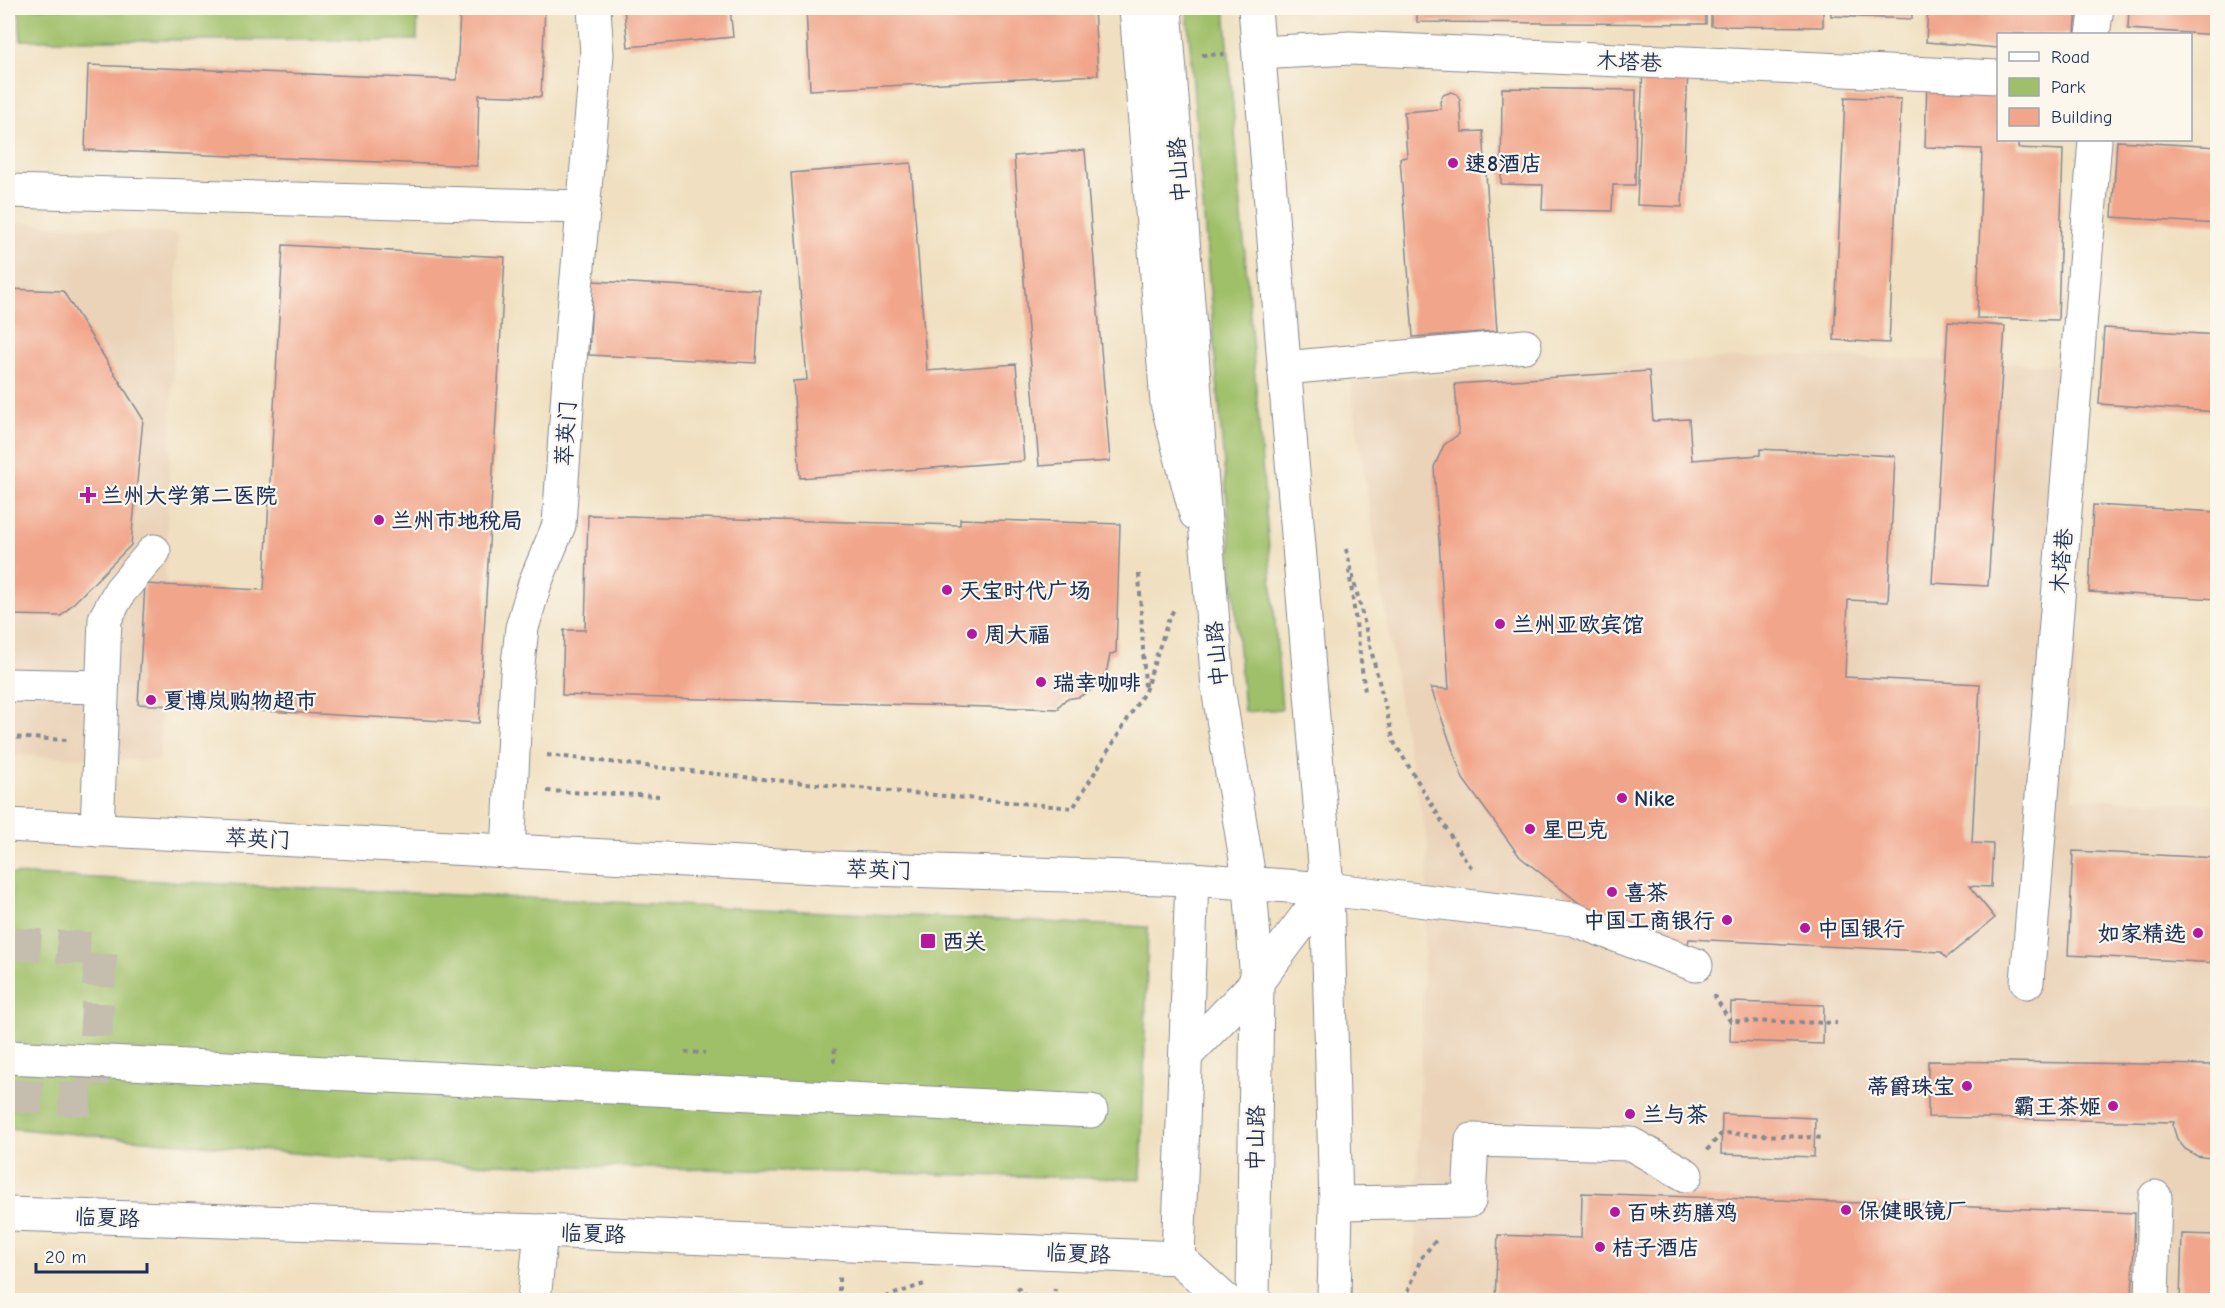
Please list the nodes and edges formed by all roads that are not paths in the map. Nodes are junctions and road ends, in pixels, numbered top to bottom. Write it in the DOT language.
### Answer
graph roads {
  1 [pos="594,8"];
  2 [pos="1136,8"];
  3 [pos="1165,8"];
  4 [pos="1255,8"];
  5 [pos="2097,8"];
  6 [pos="2093,33"];
  7 [pos="1259,52"];
  8 [pos="1997,77"];
  9 [pos="2096,141"];
  10 [pos="8,191"];
  11 [pos="583,207"];
  12 [pos="1525,346"];
  13 [pos="1284,368"];
  14 [pos="154,551"];
  15 [pos="1208,561"];
  16 [pos="8,685"];
  17 [pos="102,687"];
  18 [pos="8,825"];
  19 [pos="97,830"];
  20 [pos="508,852"];
  21 [pos="1192,879"];
  22 [pos="1250,884"];
  23 [pos="1327,889"];
  24 [pos="1696,965"];
  25 [pos="1257,982"];
  26 [pos="2027,982"];
  27 [pos="1187,1054"];
  28 [pos="8,1057"];
  29 [pos="1091,1111"];
  30 [pos="1686,1175"];
  31 [pos="2155,1197"];
  32 [pos="1336,1203"];
  33 [pos="8,1214"];
  34 [pos="541,1231"];
  35 [pos="1178,1258"];
  36 [pos="534,1300"];
  37 [pos="1225,1300"];
  38 [pos="1253,1300"];
  39 [pos="1334,1300"];
  40 [pos="2152,1300"];
  1 -- 11 [label="main road, 萃英门"];
  2 -- 15 [label="main road"];
  3 -- 15 [label="main road, 中山路"];
  4 -- 7 [label="main road"];
  5 -- 6 [label="main road"];
  7 -- 8 [label="main road, 木塔巷"];
  7 -- 13 [label="main road"];
  9 -- 26 [label="main road, 木塔巷"];
  10 -- 11 [label="main road"];
  11 -- 20 [label="main road, 萃英门"];
  12 -- 13 [label="main road"];
  13 -- 23 [label="main road"];
  14 -- 17 [label="main road"];
  15 -- 22 [label="main road, 中山路"];
  16 -- 17 [label="main road"];
  17 -- 19 [label="main road"];
  18 -- 19 [label="main road, 萃英门"];
  19 -- 20 [label="main road, 萃英门"];
  20 -- 21 [label="main road, 萃英门"];
  21 -- 22 [label="main road, 萃英门"];
  21 -- 27 [label="main road"];
  22 -- 23 [label="main road, 萃英门"];
  22 -- 25 [label="main road, 中山路"];
  23 -- 24 [label="main road, 萃英门"];
  23 -- 25 [label="main road"];
  23 -- 32 [label="main road"];
  25 -- 27 [label="main road"];
  25 -- 38 [label="main road, 中山路"];
  27 -- 35 [label="main road"];
  28 -- 29 [label="main road"];
  30 -- 32 [label="main road"];
  31 -- 40 [label="main road"];
  32 -- 39 [label="main road"];
  33 -- 34 [label="main road, 临夏路"];
  34 -- 35 [label="main road, 临夏路"];
  34 -- 36 [label="main road"];
  35 -- 37 [label="main road"];
}
